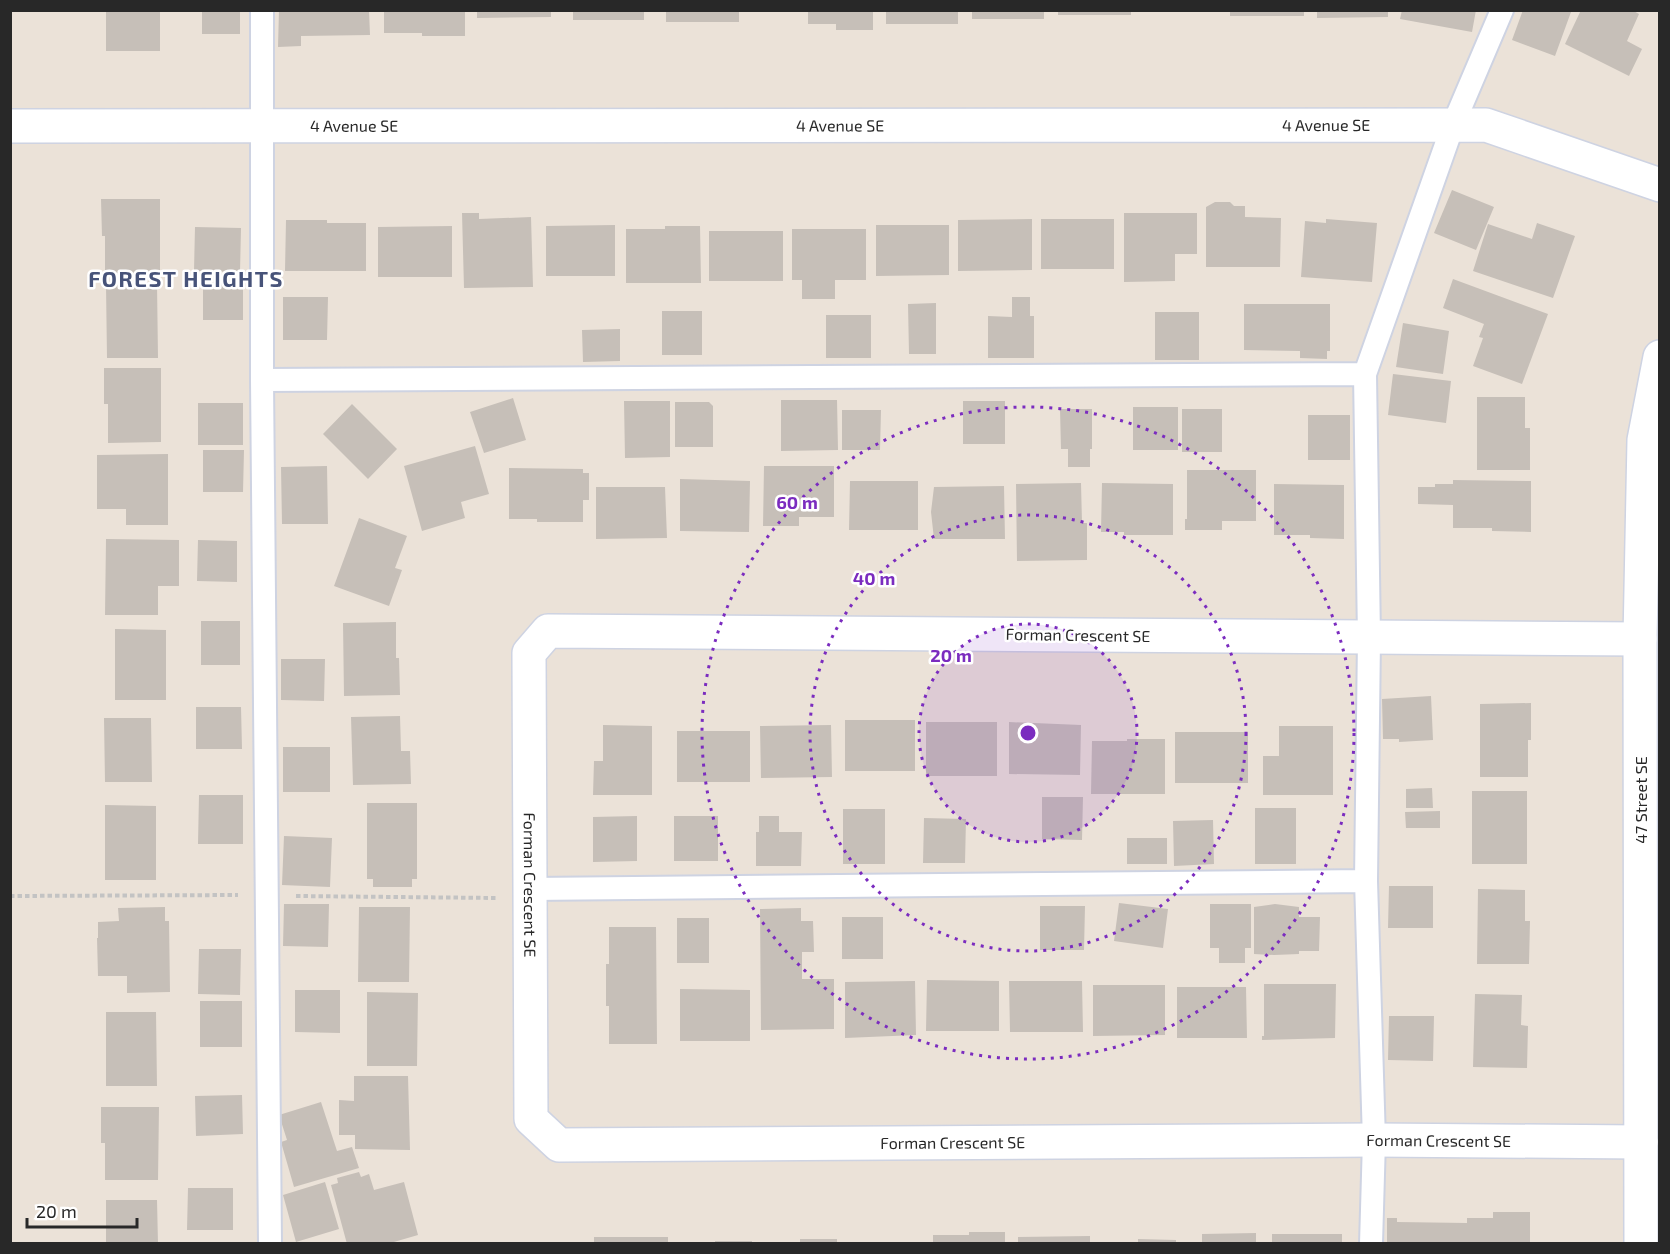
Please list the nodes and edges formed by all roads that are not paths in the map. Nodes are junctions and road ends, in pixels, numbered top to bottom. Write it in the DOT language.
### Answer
graph roads {
  1 [pos="262,10"];
  2 [pos="1502,10"];
  3 [pos="1453,125"];
  4 [pos="10,126"];
  5 [pos="262,126"];
  6 [pos="1659,185"];
  7 [pos="1659,357"];
  8 [pos="1365,374"];
  9 [pos="262,380"];
  10 [pos="1369,638"];
  11 [pos="1640,639"];
  12 [pos="1366,881"];
  13 [pos="530,889"];
  14 [pos="1374,1140"];
  15 [pos="1641,1142"];
  16 [pos="270,1244"];
  17 [pos="1371,1244"];
  18 [pos="1641,1244"];
  1 -- 5 [label="lane"];
  2 -- 3 [label="lane"];
  3 -- 5 [label="street, 4 Avenue SE"];
  3 -- 6 [label="street, 4 Avenue SE"];
  3 -- 8 [label="lane"];
  4 -- 5 [label="street, 4 Avenue SE"];
  5 -- 9 [label="lane"];
  7 -- 11 [label="street, 47 Street SE"];
  8 -- 9 [label="lane"];
  8 -- 10 [label="lane"];
  9 -- 16 [label="lane"];
  10 -- 11 [label="street, Forman Crescent SE"];
  10 -- 12 [label="lane"];
  10 -- 13 [label="street, Forman Crescent SE"];
  11 -- 15 [label="street, 47 Street SE"];
  12 -- 13 [label="lane"];
  12 -- 14 [label="lane"];
  13 -- 14 [label="street, Forman Crescent SE"];
  14 -- 15 [label="street, Forman Crescent SE"];
  14 -- 17 [label="lane"];
  15 -- 18 [label="street, 47 Street SE"];
}
